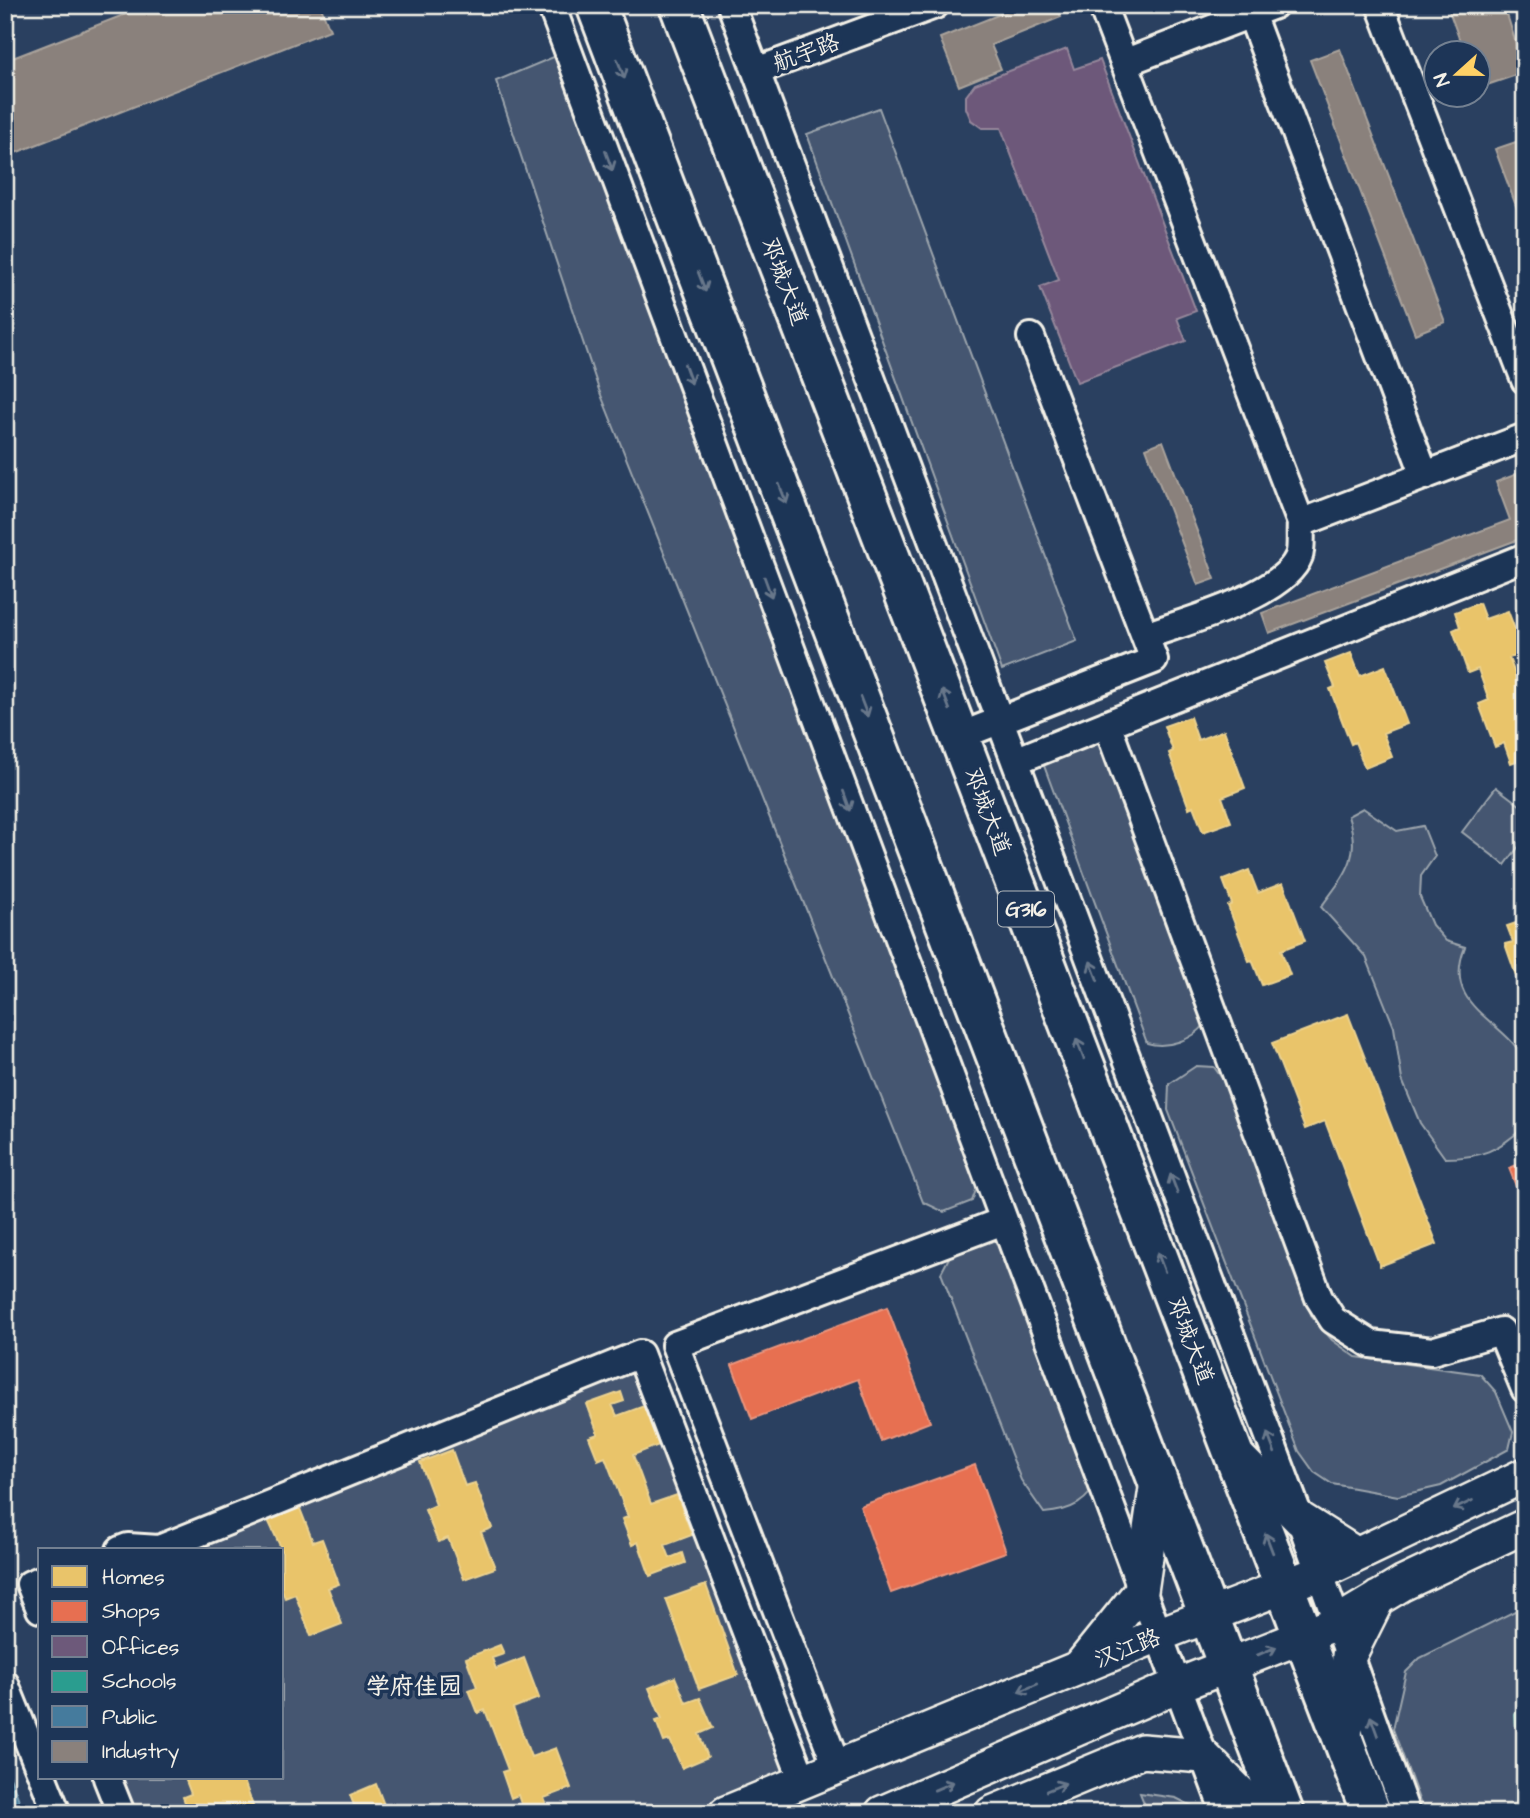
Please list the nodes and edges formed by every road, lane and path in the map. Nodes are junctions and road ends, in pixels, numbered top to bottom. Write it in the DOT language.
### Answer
graph roads {
  1 [pos="551,5"];
  2 [pos="596,5"];
  3 [pos="679,5"];
  4 [pos="731,5"];
  5 [pos="935,5"];
  6 [pos="1102,5"];
  7 [pos="1380,5"];
  8 [pos="1263,10"];
  9 [pos="1124,63"];
  10 [pos="755,71"];
  11 [pos="1031,337"];
  12 [pos="1525,380"];
  13 [pos="1525,438"];
  14 [pos="1425,476"];
  15 [pos="1301,523"];
  16 [pos="1525,557"];
  17 [pos="1145,636"];
  18 [pos="1000,721"];
  19 [pos="1107,724"];
  20 [pos="960,736"];
  21 [pos="1015,761"];
  22 [pos="1003,1221"];
  23 [pos="1519,1361"];
  24 [pos="1525,1389"];
  25 [pos="1235,1453"];
  26 [pos="1158,1475"];
  27 [pos="1525,1475"];
  28 [pos="1300,1519"];
  29 [pos="1525,1526"];
  30 [pos="125,1548"];
  31 [pos="144,1548"];
  32 [pos="161,1548"];
  33 [pos="1357,1555"];
  34 [pos="1302,1579"];
  35 [pos="38,1581"];
  36 [pos="1141,1591"];
  37 [pos="1378,1598"];
  38 [pos="38,1604"];
  39 [pos="1211,1615"];
  40 [pos="1321,1629"];
  41 [pos="1158,1635"];
  42 [pos="1349,1656"];
  43 [pos="1230,1667"];
  44 [pos="1079,1668"];
  45 [pos="5,1684"];
  46 [pos="1176,1686"];
  47 [pos="1345,1743"];
  48 [pos="1203,1756"];
  49 [pos="38,1766"];
  50 [pos="837,1767"];
  51 [pos="44,1780"];
  52 [pos="108,1780"];
  53 [pos="803,1781"];
  54 [pos="1373,1786"];
  55 [pos="57,1813"];
  56 [pos="121,1813"];
  57 [pos="726,1813"];
  58 [pos="882,1813"];
  59 [pos="992,1813"];
  60 [pos="1225,1813"];
  61 [pos="1260,1813"];
  62 [pos="1284,1813"];
  63 [pos="1406,1813"];
  1 -- 22 [label="street, one-way"];
  2 -- 26 [label="highway, one-way"];
  20 -- 3 [label="highway, 邓城大道 / G316, one-way"];
  4 -- 10 [label="street"];
  5 -- 10 [label="street, 航宇路"];
  6 -- 9 [label="street"];
  7 -- 12 [label="street"];
  8 -- 9 [label="street"];
  8 -- 14 [label="street"];
  9 -- 15 [label="street"];
  10 -- 18 [label="street"];
  11 -- 17 [label="street"];
  13 -- 14 [label="street"];
  14 -- 15 [label="street"];
  15 -- 17 [label="street"];
  16 -- 19 [label="street"];
  17 -- 18 [label="street"];
  18 -- 20 [label="street"];
  18 -- 21 [label="street"];
  19 -- 21 [label="street"];
  19 -- 23 [label="street"];
  25 -- 20 [label="highway, 邓城大道 / G316, one-way"];
  28 -- 21 [label="street, one-way"];
  22 -- 36 [label="street"];
  22 -- 50 [label="street"];
  23 -- 24 [label="street"];
  25 -- 28 [label="main road"];
  34 -- 25 [label="highway, 邓城大道 / G316, one-way"];
  26 -- 36 [label="main road"];
  26 -- 39 [label="highway"];
  27 -- 33 [label="main road, 汉江路, one-way"];
  28 -- 33 [label="main road"];
  28 -- 34 [label="street"];
  29 -- 37 [label="main road"];
  30 -- 31 [label="street"];
  32 -- 53 [label="street"];
  33 -- 34 [label="main road, 汉江路"];
  34 -- 39 [label="main road, 汉江路"];
  34 -- 40 [label="highway, 邓城大道 / G316"];
  35 -- 38 [label="street"];
  36 -- 41 [label="street"];
  36 -- 44 [label="main road"];
  37 -- 40 [label="main road"];
  37 -- 42 [label="main road"];
  39 -- 41 [label="main road, 汉江路"];
  39 -- 43 [label="highway"];
  40 -- 42 [label="street"];
  43 -- 40 [label="main road, one-way"];
  40 -- 47 [label="highway, 邓城大道 / G316"];
  41 -- 44 [label="main road, 汉江路"];
  41 -- 46 [label="street"];
  42 -- 47 [label="main road"];
  54 -- 42 [label="street, one-way"];
  43 -- 46 [label="main road"];
  43 -- 62 [label="highway"];
  44 -- 50 [label="main road, 汉江路, one-way"];
  45 -- 49 [label="street"];
  46 -- 48 [label="street"];
  58 -- 46 [label="main road, one-way"];
  47 -- 54 [label="highway, 邓城大道 / G316"];
  59 -- 48 [label="main road, one-way"];
  48 -- 60 [label="street"];
  48 -- 61 [label="main road"];
  50 -- 53 [label="main road, 汉江路"];
  51 -- 55 [label="street"];
  52 -- 56 [label="street"];
  53 -- 57 [label="main road, 汉江路"];
  54 -- 63 [label="street"];
}
